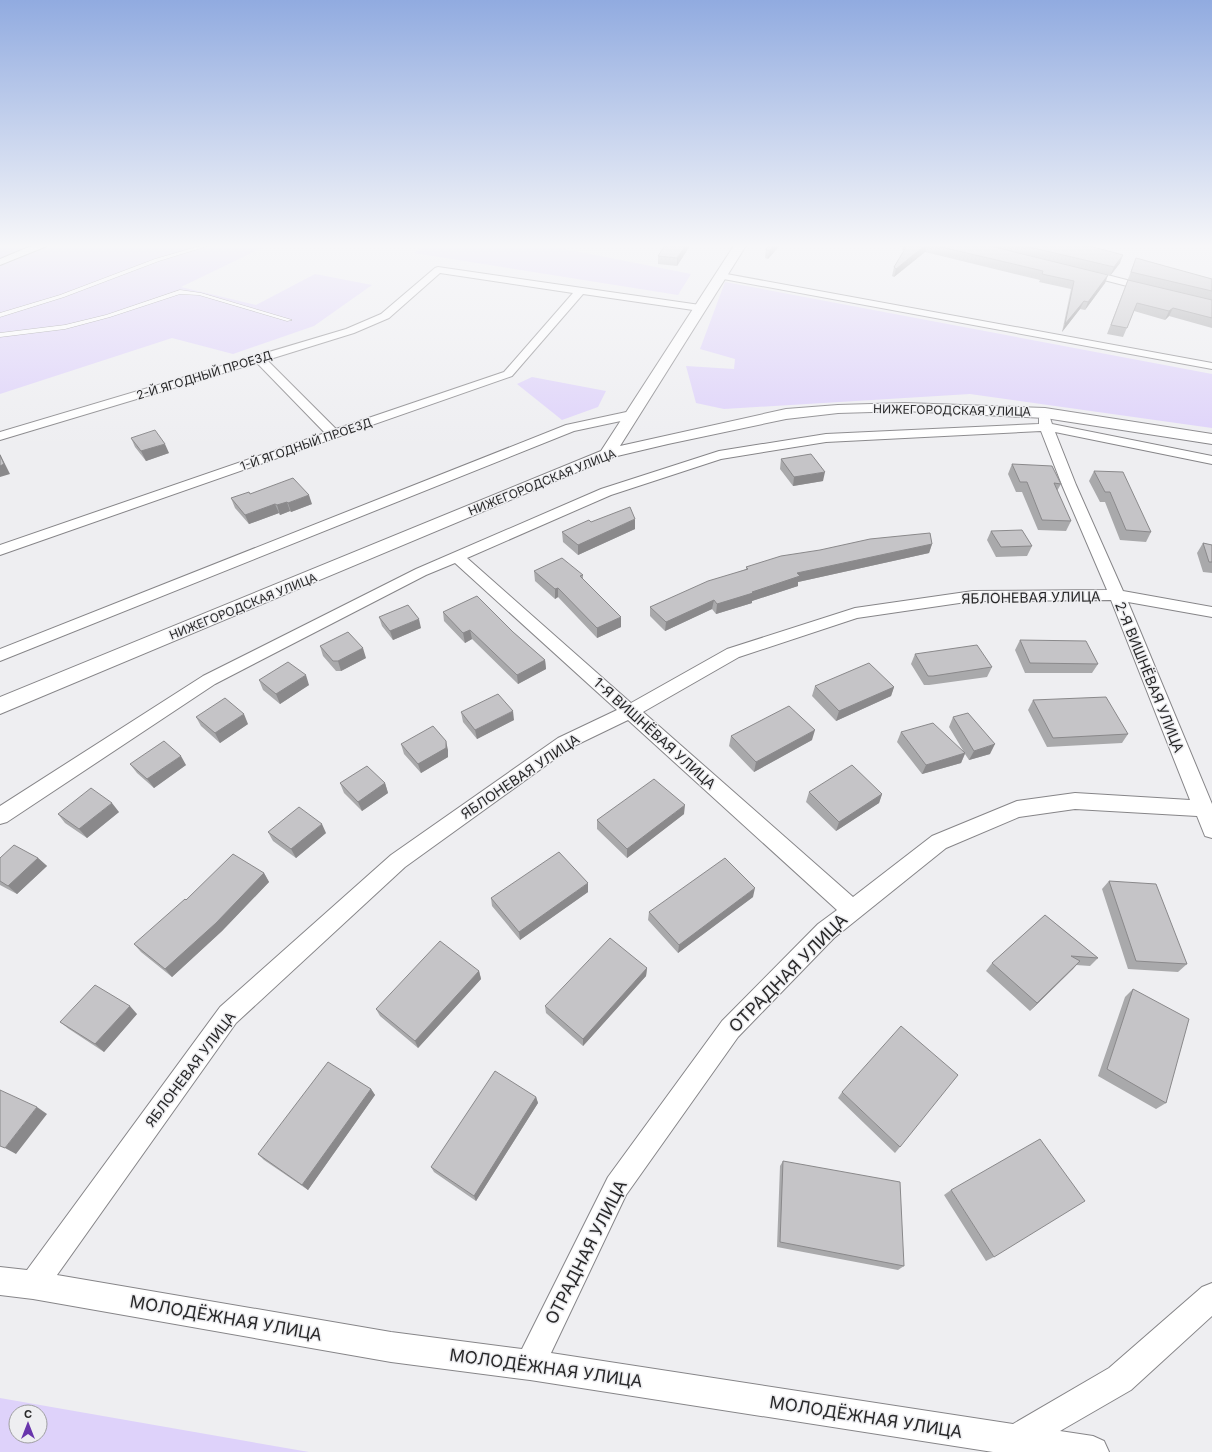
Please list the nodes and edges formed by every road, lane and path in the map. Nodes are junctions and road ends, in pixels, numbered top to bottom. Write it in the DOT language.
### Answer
graph roads {
  1 [pos="11,312"];
  2 [pos="121,312"];
  3 [pos="260,312"];
  4 [pos="390,312"];
  5 [pos="562,312"];
  6 [pos="698,312"];
  7 [pos="916,312"];
  8 [pos="0,315"];
  9 [pos="289,320"];
  10 [pos="0,335"];
  11 [pos="259,358"];
  12 [pos="1212,366"];
  13 [pos="631,415"];
  14 [pos="1046,420"];
  15 [pos="334,435"];
  16 [pos="0,436"];
  17 [pos="1212,439"];
  18 [pos="607,454"];
  19 [pos="1212,460"];
  20 [pos="0,550"];
  21 [pos="457,557"];
  22 [pos="1116,595"];
  23 [pos="1212,612"];
  24 [pos="0,655"];
  25 [pos="0,706"];
  26 [pos="631,711"];
  27 [pos="0,816"];
  28 [pos="1208,820"];
  29 [pos="852,910"];
  30 [pos="0,1281"];
  31 [pos="33,1285"];
  32 [pos="1212,1297"];
  33 [pos="530,1364"];
  34 [pos="1014,1441"];
  35 [pos="1093,1452"];
  1 -- 8 [label="lane"];
  2 -- 10 [label="lane"];
  3 -- 9 [label="lane"];
  4 -- 11 [label="street, 2-Й ЯГОДНЫЙ ПРОЕЗД"];
  5 -- 15 [label="street, 1-Й ЯГОДНЫЙ ПРОЕЗД"];
  6 -- 13 [label="street"];
  7 -- 12 [label="street"];
  11 -- 15 [label="street"];
  11 -- 16 [label="street, 2-Й ЯГОДНЫЙ ПРОЕЗД"];
  13 -- 18 [label="street"];
  13 -- 24 [label="street"];
  14 -- 17 [label="street, НИЖЕГОРОДСКАЯ УЛИЦА"];
  14 -- 18 [label="street, НИЖЕГОРОДСКАЯ УЛИЦА"];
  14 -- 19 [label="street"];
  14 -- 21 [label="street"];
  14 -- 22 [label="street, 2-Я ВИШНЁВАЯ УЛИЦА"];
  15 -- 20 [label="street, 1-Й ЯГОДНЫЙ ПРОЕЗД"];
  18 -- 25 [label="street, НИЖЕГОРОДСКАЯ УЛИЦА"];
  21 -- 26 [label="street, 1-Я ВИШНЁВАЯ УЛИЦА"];
  21 -- 27 [label="street"];
  22 -- 23 [label="street, ЯБЛОНЕВАЯ УЛИЦА"];
  22 -- 26 [label="street, ЯБЛОНЕВАЯ УЛИЦА"];
  22 -- 28 [label="street, 2-Я ВИШНЁВАЯ УЛИЦА"];
  26 -- 29 [label="street, 1-Я ВИШНЁВАЯ УЛИЦА"];
  26 -- 31 [label="street, ЯБЛОНЕВАЯ УЛИЦА"];
  28 -- 29 [label="street, ОТРАДНАЯ УЛИЦА"];
  29 -- 33 [label="street, ОТРАДНАЯ УЛИЦА"];
  30 -- 31 [label="street, МОЛОДЁЖНАЯ УЛИЦА"];
  31 -- 33 [label="street, МОЛОДЁЖНАЯ УЛИЦА"];
  32 -- 34 [label="street"];
  33 -- 34 [label="street, МОЛОДЁЖНАЯ УЛИЦА"];
  34 -- 35 [label="street, МОЛОДЁЖНАЯ УЛИЦА"];
}
